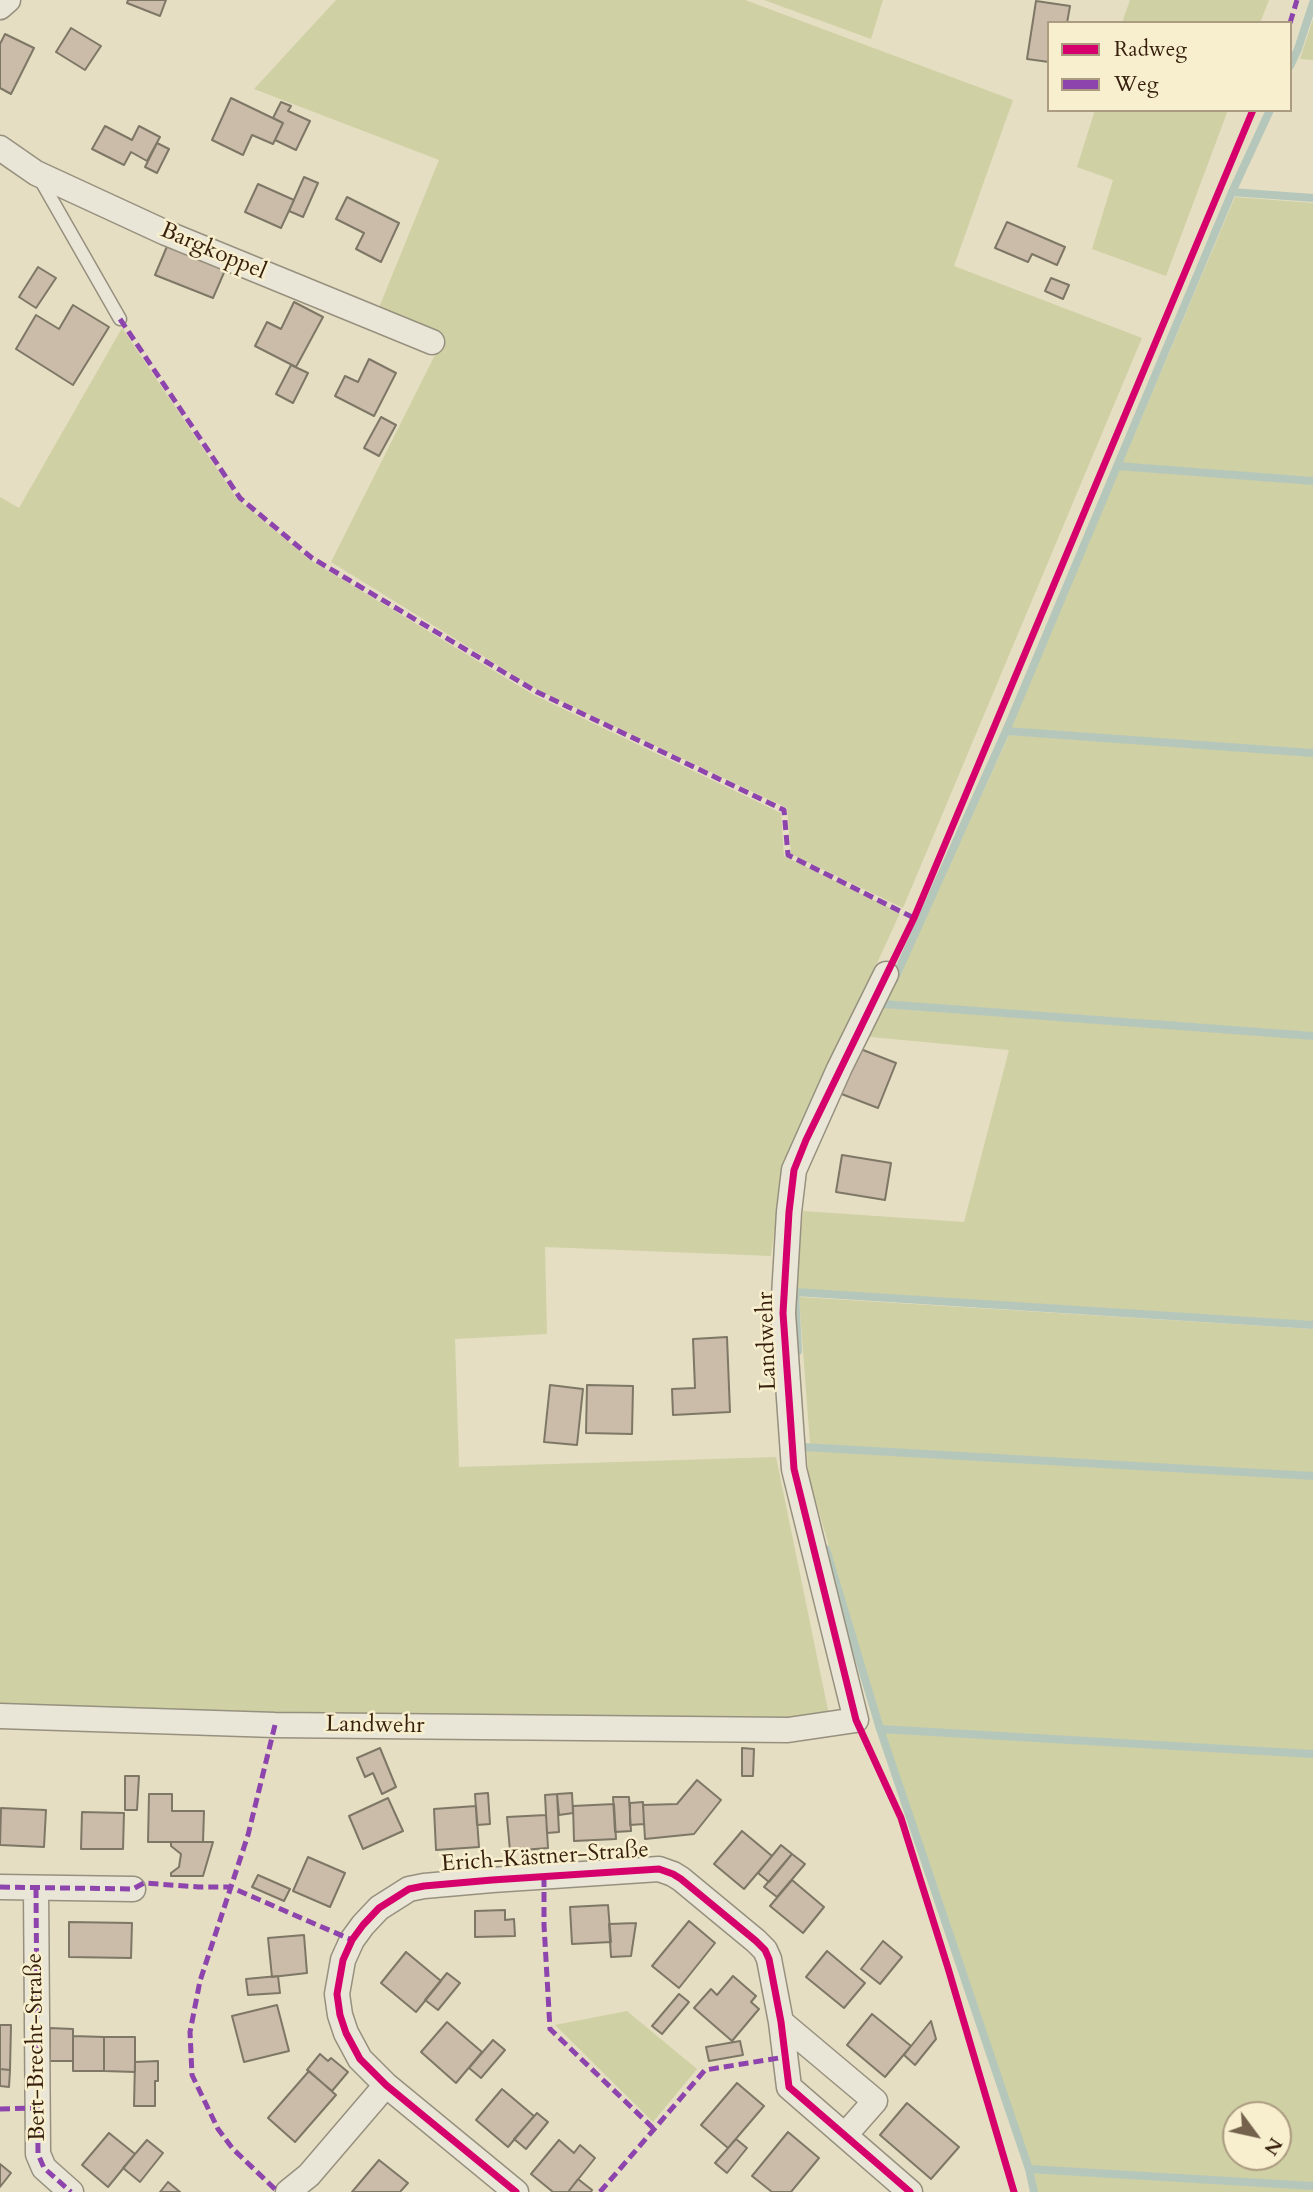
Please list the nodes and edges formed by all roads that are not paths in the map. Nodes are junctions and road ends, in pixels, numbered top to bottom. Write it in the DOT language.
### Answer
graph roads {
  1 [pos="8,0"];
  2 [pos="0,7"];
  3 [pos="0,148"];
  4 [pos="36,173"];
  5 [pos="120,319"];
  6 [pos="432,342"];
  7 [pos="886,974"];
  8 [pos="0,1716"];
  9 [pos="0,1887"];
  10 [pos="36,1888"];
  11 [pos="133,1889"];
  12 [pos="781,2022"];
  13 [pos="386,2085"];
  14 [pos="845,2135"];
  15 [pos="71,2192"];
  16 [pos="288,2192"];
  17 [pos="516,2192"];
  18 [pos="910,2192"];
  1 -- 2 [label="street"];
  3 -- 4 [label="street, Bargkoppel"];
  4 -- 5 [label="lane"];
  4 -- 6 [label="street, Bargkoppel"];
  7 -- 8 [label="street, Landwehr"];
  9 -- 10 [label="street"];
  10 -- 11 [label="street"];
  10 -- 15 [label="street, Bert-Brecht-Straße"];
  12 -- 13 [label="street, Erich-Kästner-Straße"];
  12 -- 14 [label="street, Erich-Kästner-Straße"];
  12 -- 14 [label="street"];
  13 -- 16 [label="street"];
  13 -- 17 [label="street, Erich-Kästner-Straße"];
  14 -- 18 [label="street, Erich-Kästner-Straße"];
}
